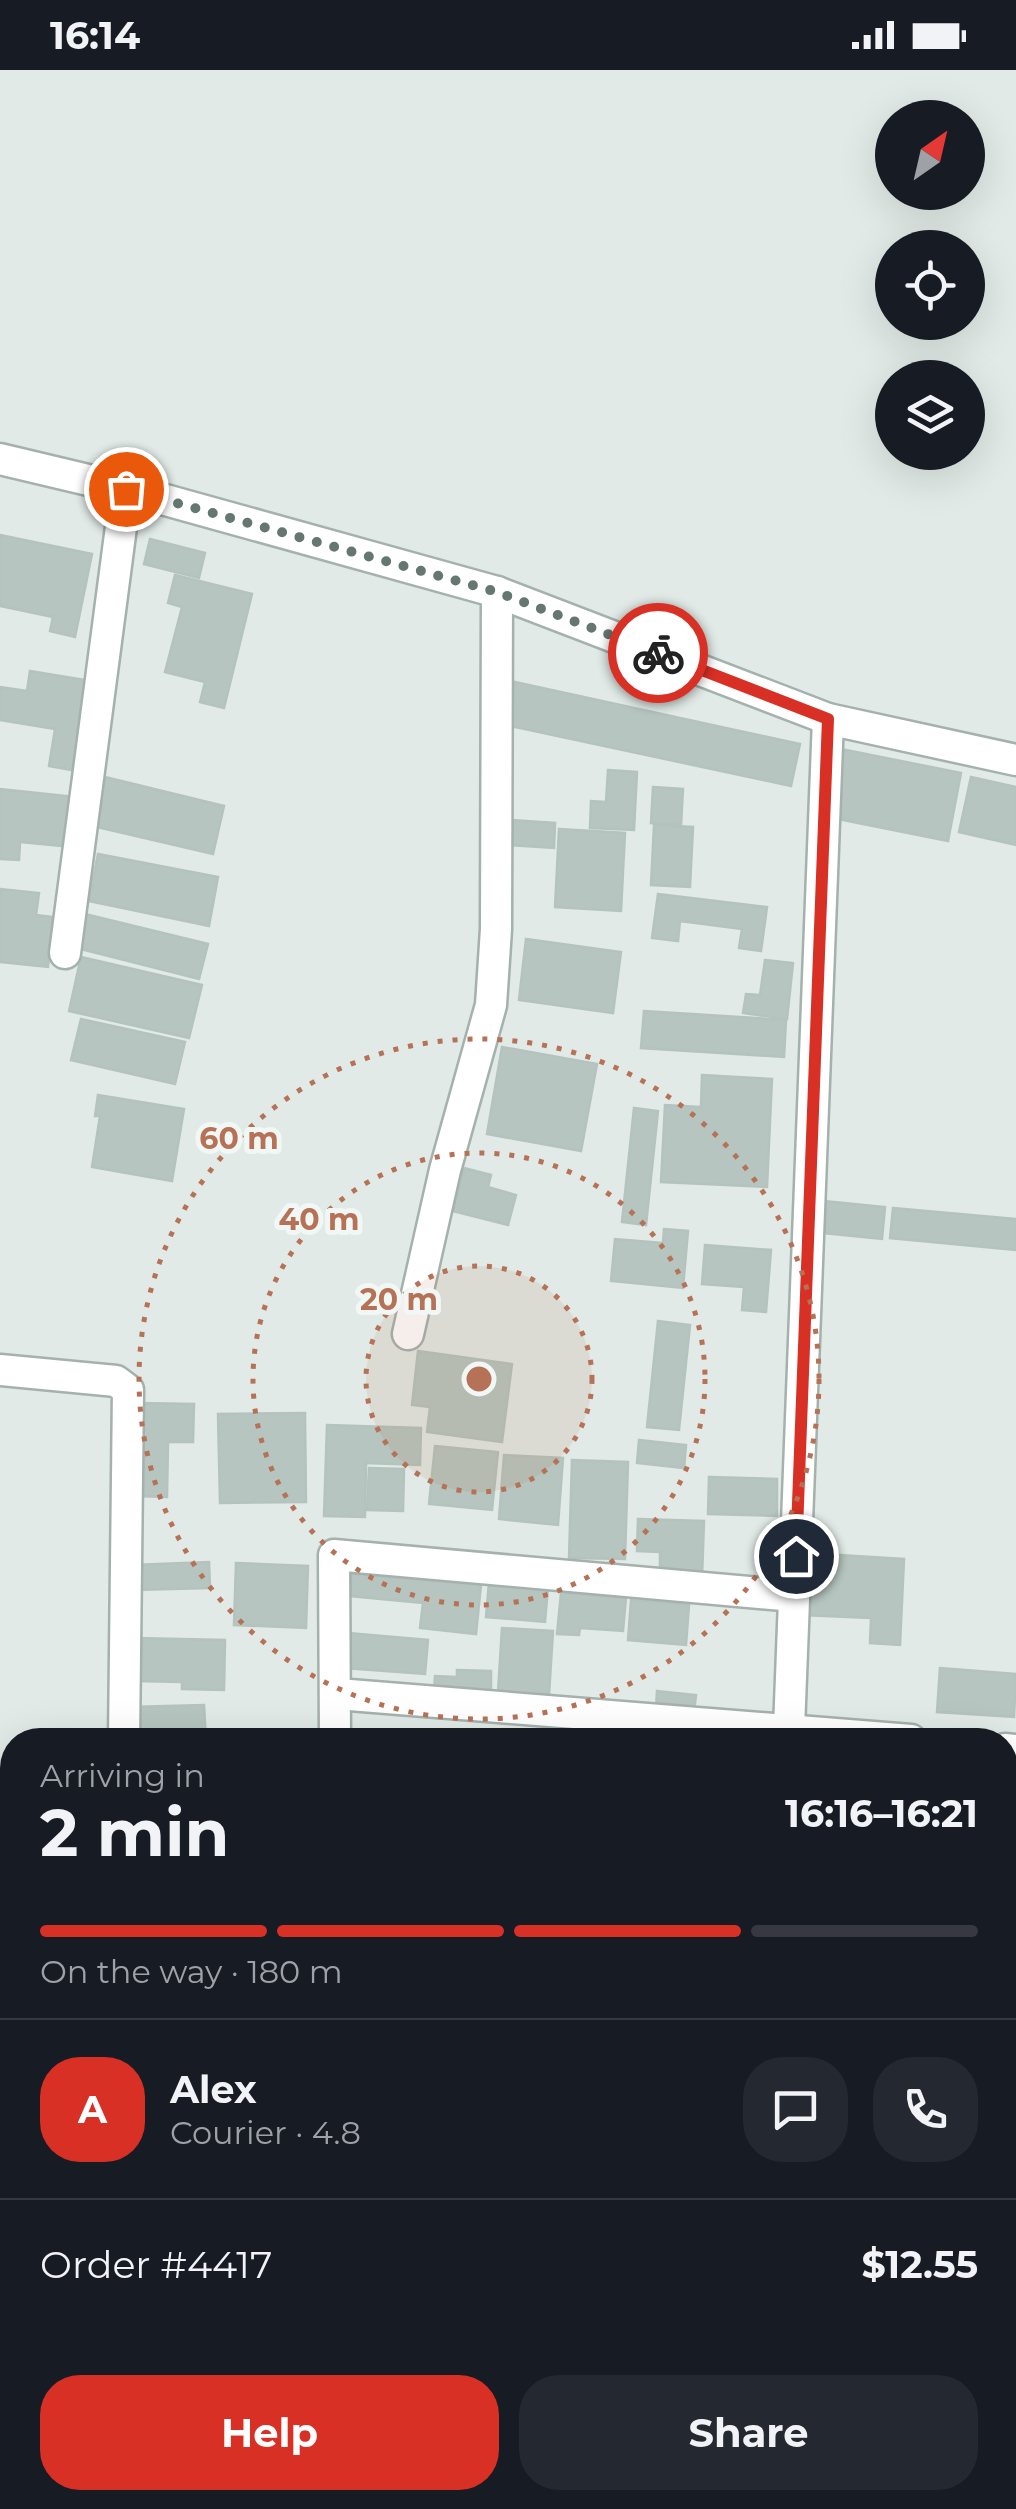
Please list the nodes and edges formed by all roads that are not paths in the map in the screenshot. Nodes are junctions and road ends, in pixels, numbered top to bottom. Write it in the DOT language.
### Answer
graph roads {
  1 [pos="0,459"];
  2 [pos="126,489"];
  3 [pos="497,592"];
  4 [pos="828,719"];
  5 [pos="1016,760"];
  6 [pos="65,953"];
  7 [pos="408,1334"];
  8 [pos="0,1370"];
  9 [pos="794,1596"];
  10 [pos="337,1694"];
  11 [pos="124,1728"];
  12 [pos="336,1728"];
  13 [pos="789,1728"];
  1 -- 2 [label="street"];
  2 -- 3 [label="street"];
  2 -- 6 [label="street"];
  3 -- 4 [label="street"];
  3 -- 7 [label="street"];
  4 -- 5 [label="street"];
  4 -- 9 [label="street"];
  8 -- 11 [label="street"];
  9 -- 10 [label="street"];
  9 -- 13 [label="street"];
  10 -- 12 [label="street"];
  10 -- 13 [label="street"];
}
